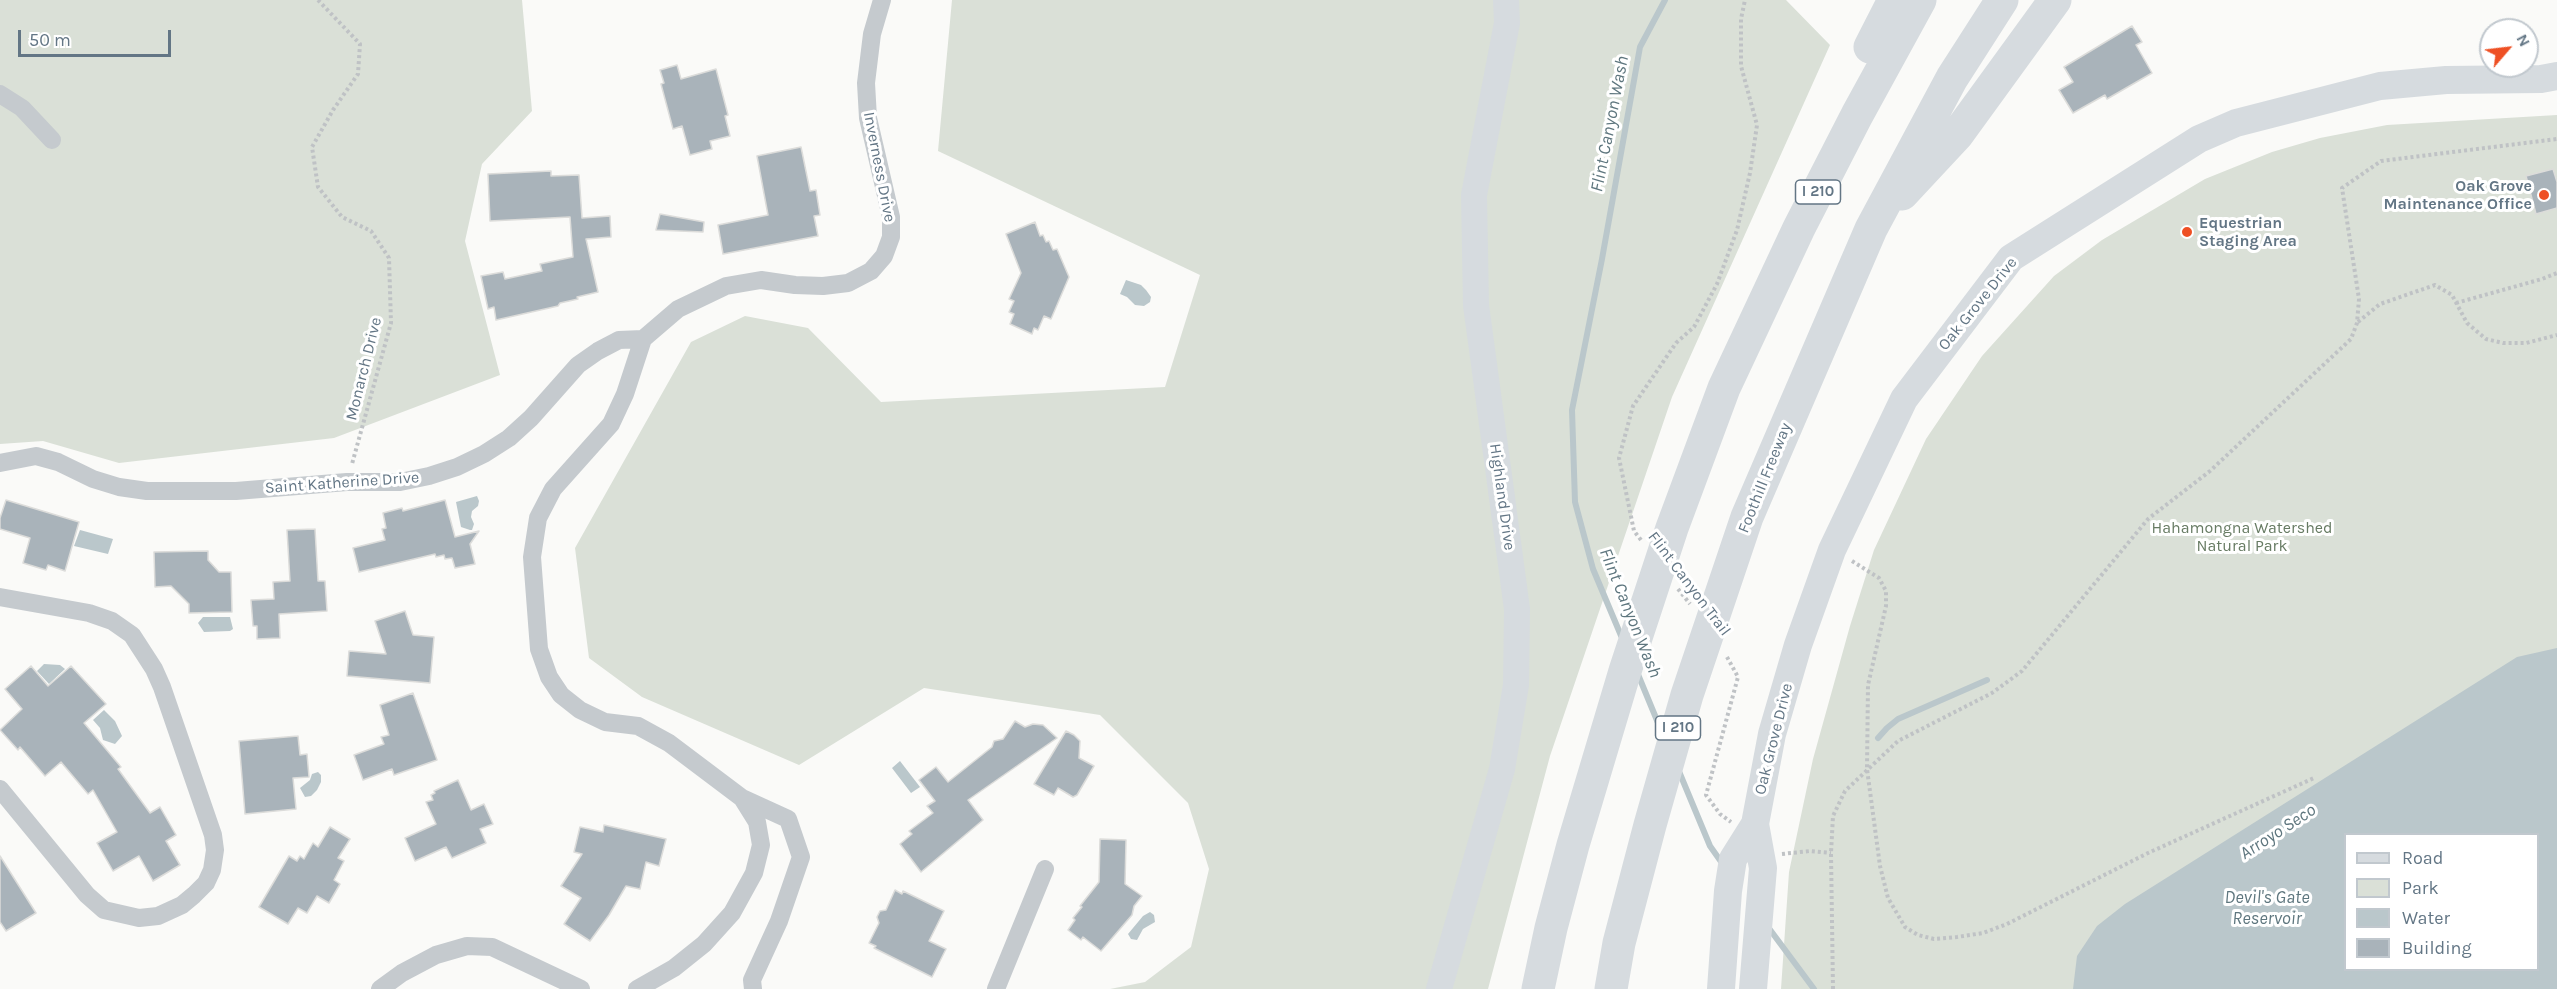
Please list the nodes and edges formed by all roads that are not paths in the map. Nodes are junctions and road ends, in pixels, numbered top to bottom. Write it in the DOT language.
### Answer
graph roads {
  1 [pos="882,0"];
  2 [pos="1506,0"];
  3 [pos="1894,0"];
  4 [pos="1920,0"];
  5 [pos="2002,0"];
  6 [pos="2055,0"];
  7 [pos="2557,75"];
  8 [pos="0,94"];
  9 [pos="52,140"];
  10 [pos="1871,229"];
  11 [pos="643,339"];
  12 [pos="1724,388"];
  13 [pos="0,463"];
  14 [pos="0,597"];
  15 [pos="0,789"];
  16 [pos="741,798"];
  17 [pos="1755,824"];
  18 [pos="1045,869"];
  19 [pos="380,989"];
  20 [pos="581,989"];
  21 [pos="637,989"];
  22 [pos="753,989"];
  23 [pos="996,989"];
  24 [pos="1439,989"];
  25 [pos="1538,989"];
  26 [pos="1611,989"];
  27 [pos="1721,989"];
  28 [pos="1753,989"];
  1 -- 11 [label="street, Inverness Drive"];
  2 -- 24 [label="street, Highland Drive"];
  3 -- 12 [label="highway"];
  4 -- 12 [label="highway, I 210"];
  5 -- 10 [label="highway, Foothill Freeway / I 210"];
  6 -- 10 [label="highway"];
  7 -- 17 [label="main road, Oak Grove Drive"];
  8 -- 9 [label="street"];
  10 -- 26 [label="highway, Foothill Freeway / I 210"];
  11 -- 13 [label="street, Saint Katherine Drive"];
  11 -- 16 [label="street"];
  12 -- 25 [label="highway, I 210"];
  14 -- 15 [label="street"];
  16 -- 21 [label="street"];
  16 -- 22 [label="street"];
  17 -- 27 [label="main road, Oak Grove Drive"];
  17 -- 28 [label="main road, Oak Grove Drive"];
  18 -- 23 [label="street"];
  19 -- 20 [label="street"];
}
